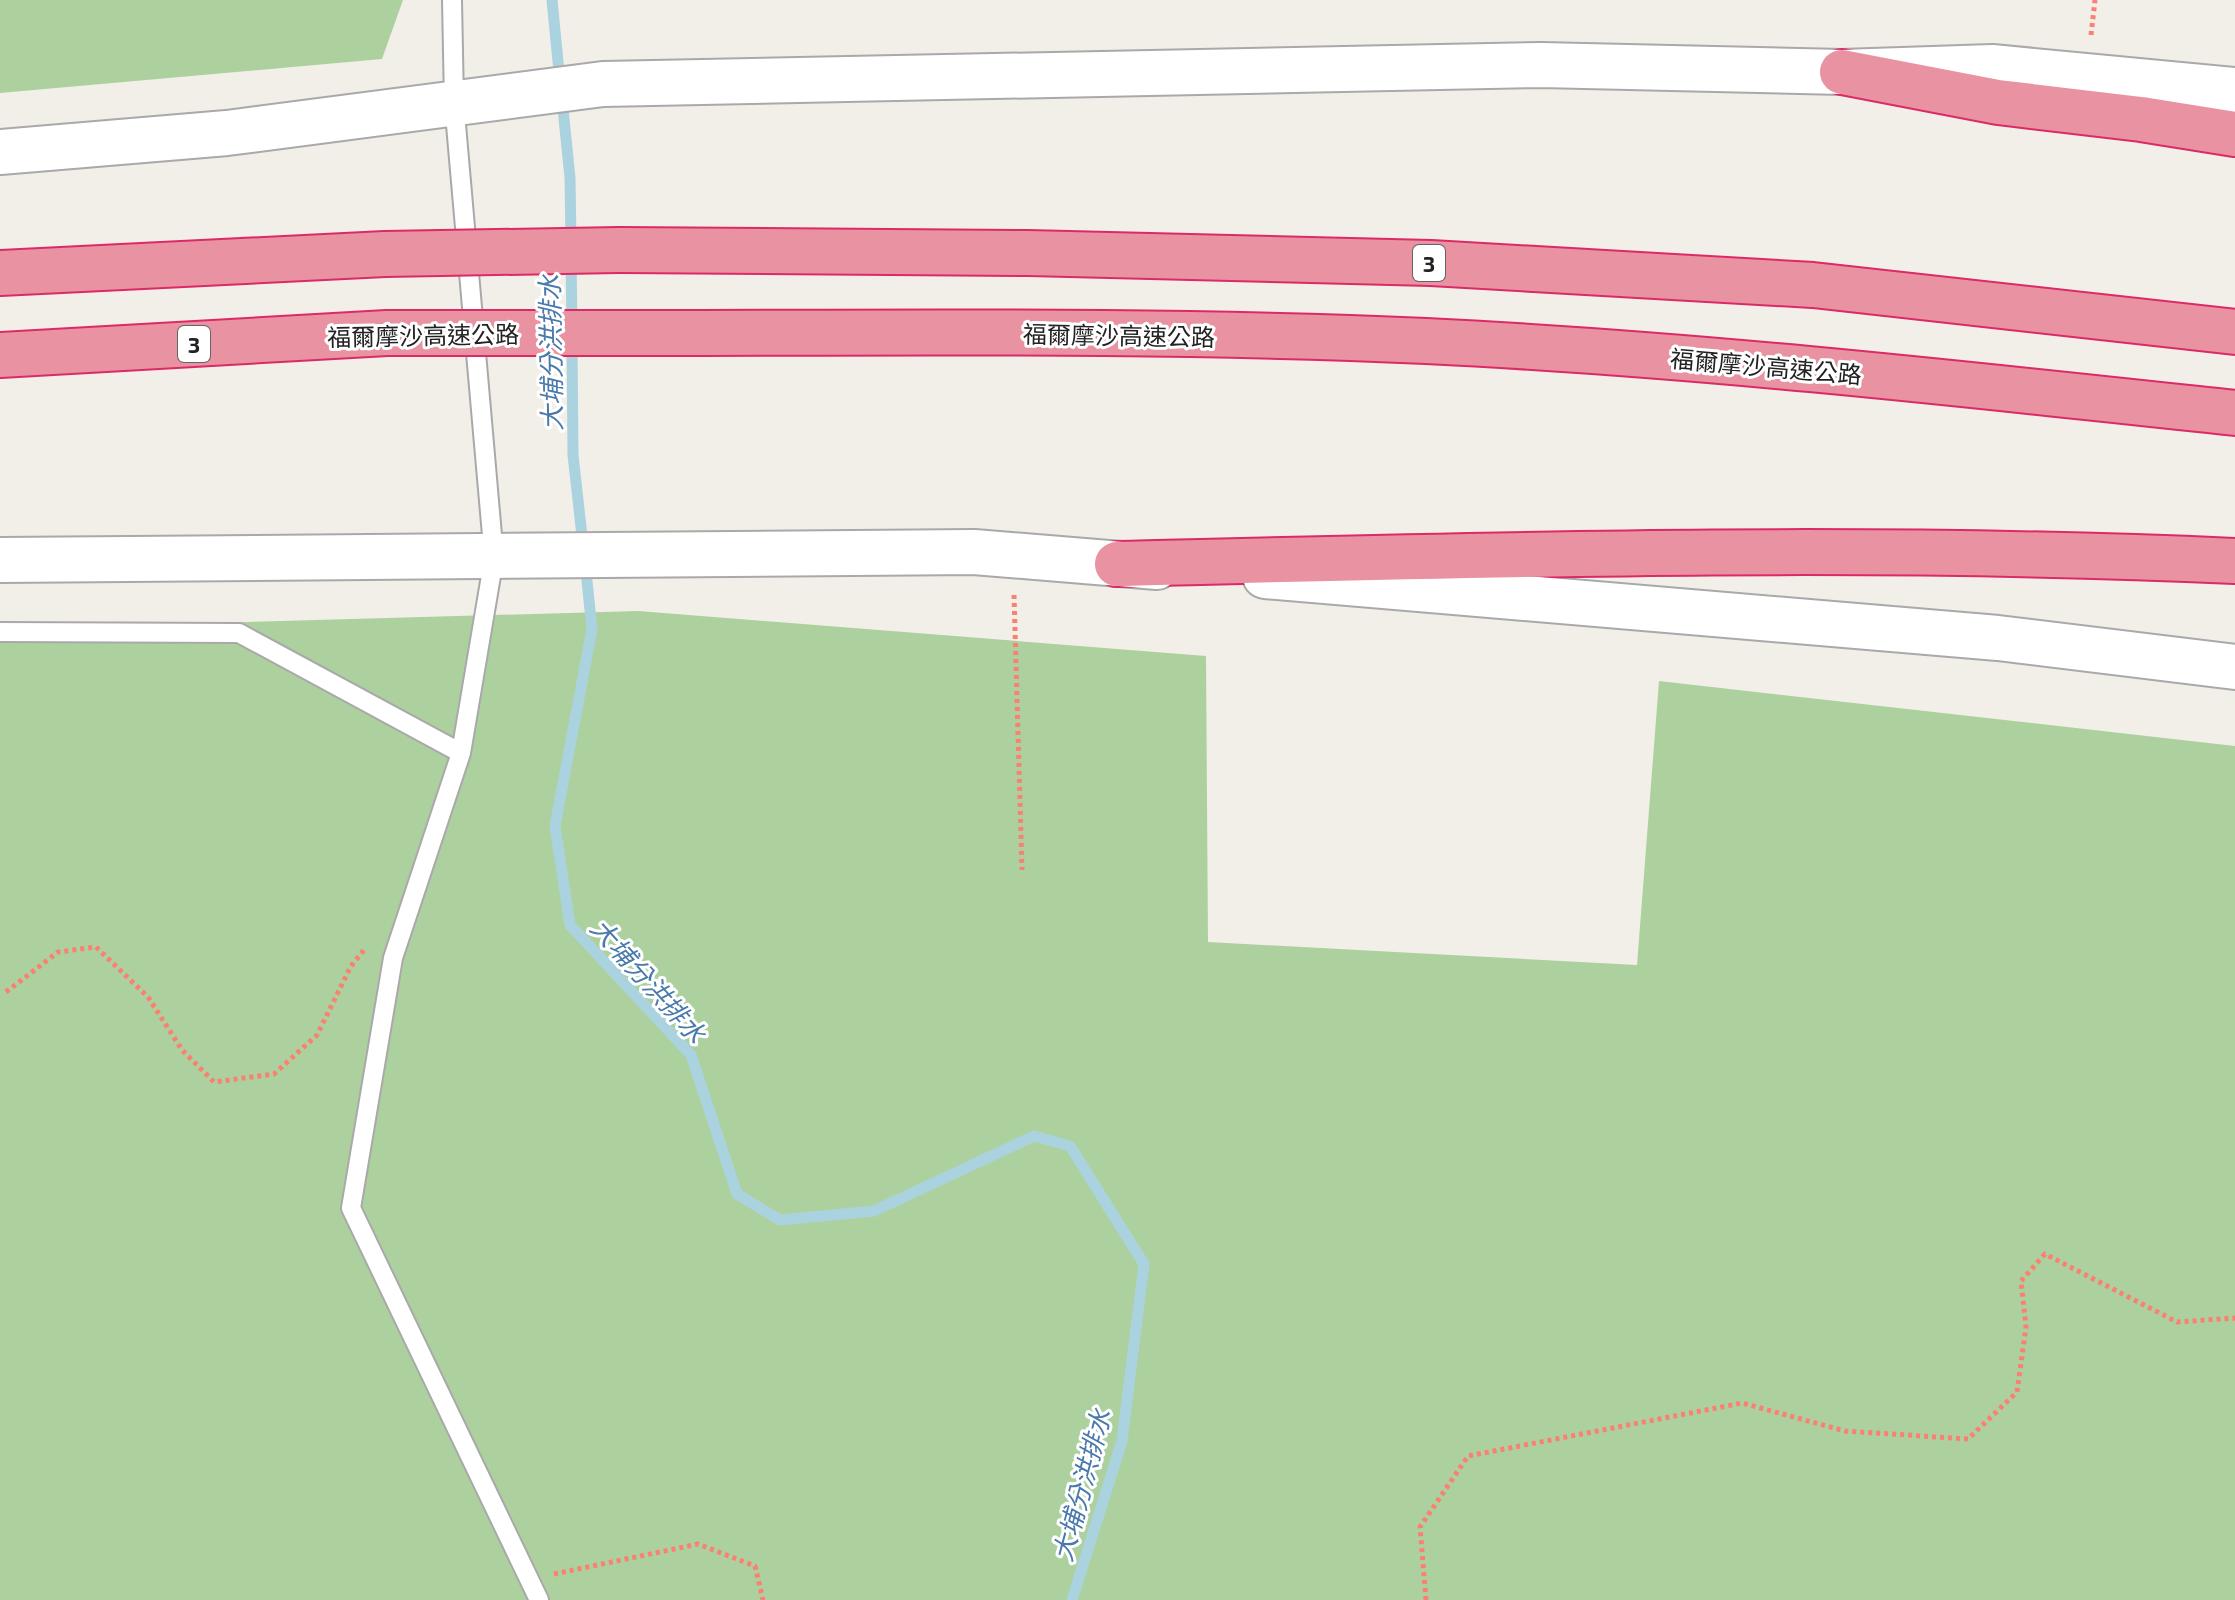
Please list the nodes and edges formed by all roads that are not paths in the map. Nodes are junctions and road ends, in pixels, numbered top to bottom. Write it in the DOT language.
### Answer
graph roads {
  1 [pos="452,0"];
  2 [pos="1842,72"];
  3 [pos="2235,90"];
  4 [pos="454,102"];
  5 [pos="2235,134"];
  6 [pos="0,152"];
  7 [pos="0,273"];
  8 [pos="2235,332"];
  9 [pos="0,355"];
  10 [pos="2235,413"];
  11 [pos="494,558"];
  12 [pos="0,560"];
  13 [pos="2235,561"];
  14 [pos="1117,564"];
  15 [pos="0,632"];
  16 [pos="2235,667"];
  17 [pos="461,753"];
  18 [pos="539,1600"];
  1 -- 4 [label="lane"];
  2 -- 3 [label="street"];
  2 -- 4 [label="street"];
  2 -- 5 [label="highway"];
  4 -- 6 [label="street"];
  4 -- 11 [label="lane"];
  7 -- 8 [label="highway, 3, bridge"];
  9 -- 10 [label="highway, 福爾摩沙高速公路 / 3, bridge"];
  11 -- 12 [label="street"];
  11 -- 14 [label="street"];
  11 -- 17 [label="lane"];
  13 -- 14 [label="highway"];
  14 -- 16 [label="street"];
  15 -- 17 [label="lane"];
  17 -- 18 [label="lane"];
}
